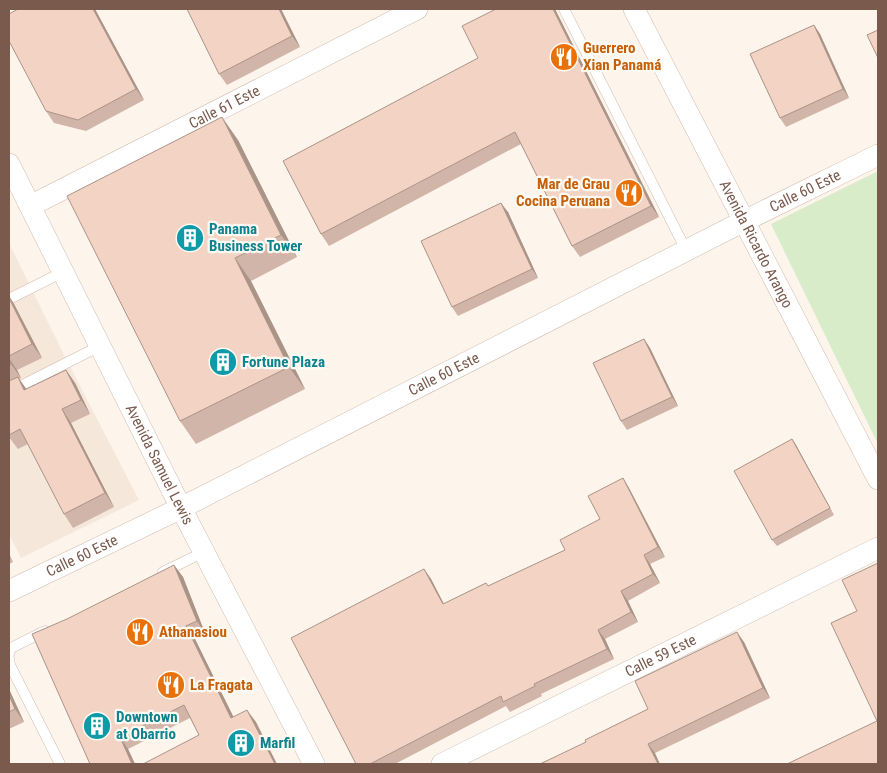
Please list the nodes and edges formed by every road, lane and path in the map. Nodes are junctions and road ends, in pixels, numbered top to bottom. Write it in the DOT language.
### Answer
graph roads {
  1 [pos="417,9"];
  2 [pos="564,9"];
  3 [pos="634,9"];
  4 [pos="878,155"];
  5 [pos="9,164"];
  6 [pos="30,206"];
  7 [pos="744,220"];
  8 [pos="686,250"];
  9 [pos="63,272"];
  10 [pos="9,299"];
  11 [pos="100,346"];
  12 [pos="9,392"];
  13 [pos="878,479"];
  14 [pos="181,508"];
  15 [pos="878,548"];
  16 [pos="204,552"];
  17 [pos="153,577"];
  18 [pos="9,591"];
  19 [pos="59,624"];
  20 [pos="9,654"];
  21 [pos="9,658"];
  22 [pos="60,764"];
  23 [pos="314,764"];
  24 [pos="442,764"];
  1 -- 6 [label="street, Calle 61 Este"];
  2 -- 8 [label="lane"];
  3 -- 7 [label="street, Avenida Ricardo Arango"];
  4 -- 7 [label="street, Calle 60 Este"];
  5 -- 6 [label="street, Avenida Samuel Lewis"];
  6 -- 9 [label="street, Avenida Samuel Lewis"];
  7 -- 8 [label="street, Calle 60 Este"];
  7 -- 13 [label="street, Avenida Ricardo Arango"];
  8 -- 14 [label="street, Calle 60 Este"];
  9 -- 10 [label="lane"];
  9 -- 11 [label="street, Avenida Samuel Lewis"];
  11 -- 12 [label="lane"];
  11 -- 14 [label="street, Avenida Samuel Lewis"];
  14 -- 16 [label="street, Avenida Samuel Lewis"];
  14 -- 18 [label="street, Calle 60 Este"];
  15 -- 24 [label="street, Calle 59 Este"];
  16 -- 17 [label="lane"];
  16 -- 23 [label="street, Avenida Samuel Lewis"];
  19 -- 20 [label="lane"];
  21 -- 22 [label="lane"];
}
